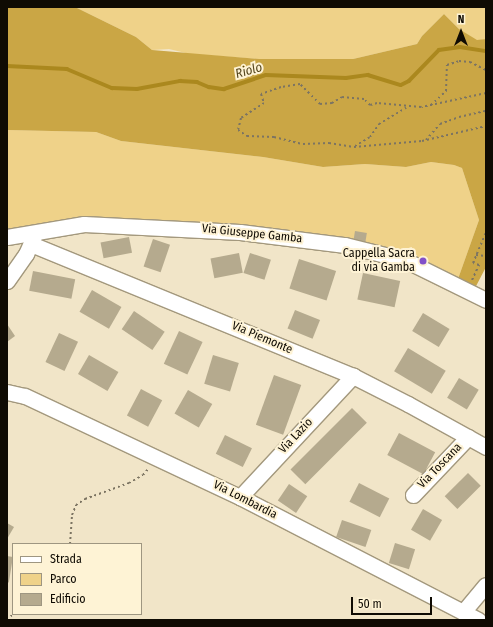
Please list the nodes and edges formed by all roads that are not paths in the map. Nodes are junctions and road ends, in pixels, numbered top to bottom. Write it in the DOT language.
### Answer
graph roads {
  1 [pos="7,237"];
  2 [pos="33,239"];
  3 [pos="7,281"];
  4 [pos="486,300"];
  5 [pos="353,376"];
  6 [pos="7,392"];
  7 [pos="468,437"];
  8 [pos="486,448"];
  9 [pos="412,495"];
  10 [pos="240,497"];
  11 [pos="486,585"];
  12 [pos="463,612"];
  13 [pos="478,620"];
  1 -- 2 [label="street, Via Giuseppe Gamba"];
  2 -- 3 [label="street"];
  2 -- 4 [label="street, Via Giuseppe Gamba"];
  2 -- 5 [label="street, Via Piemonte"];
  5 -- 7 [label="street, Via Piemonte"];
  5 -- 10 [label="street, Via Lazio"];
  6 -- 10 [label="street, Via Lombardia"];
  7 -- 8 [label="street, Via Piemonte"];
  7 -- 9 [label="street, Via Toscana"];
  10 -- 12 [label="street, Via Lombardia"];
  11 -- 12 [label="street"];
  12 -- 13 [label="street, Via Lombardia"];
}
